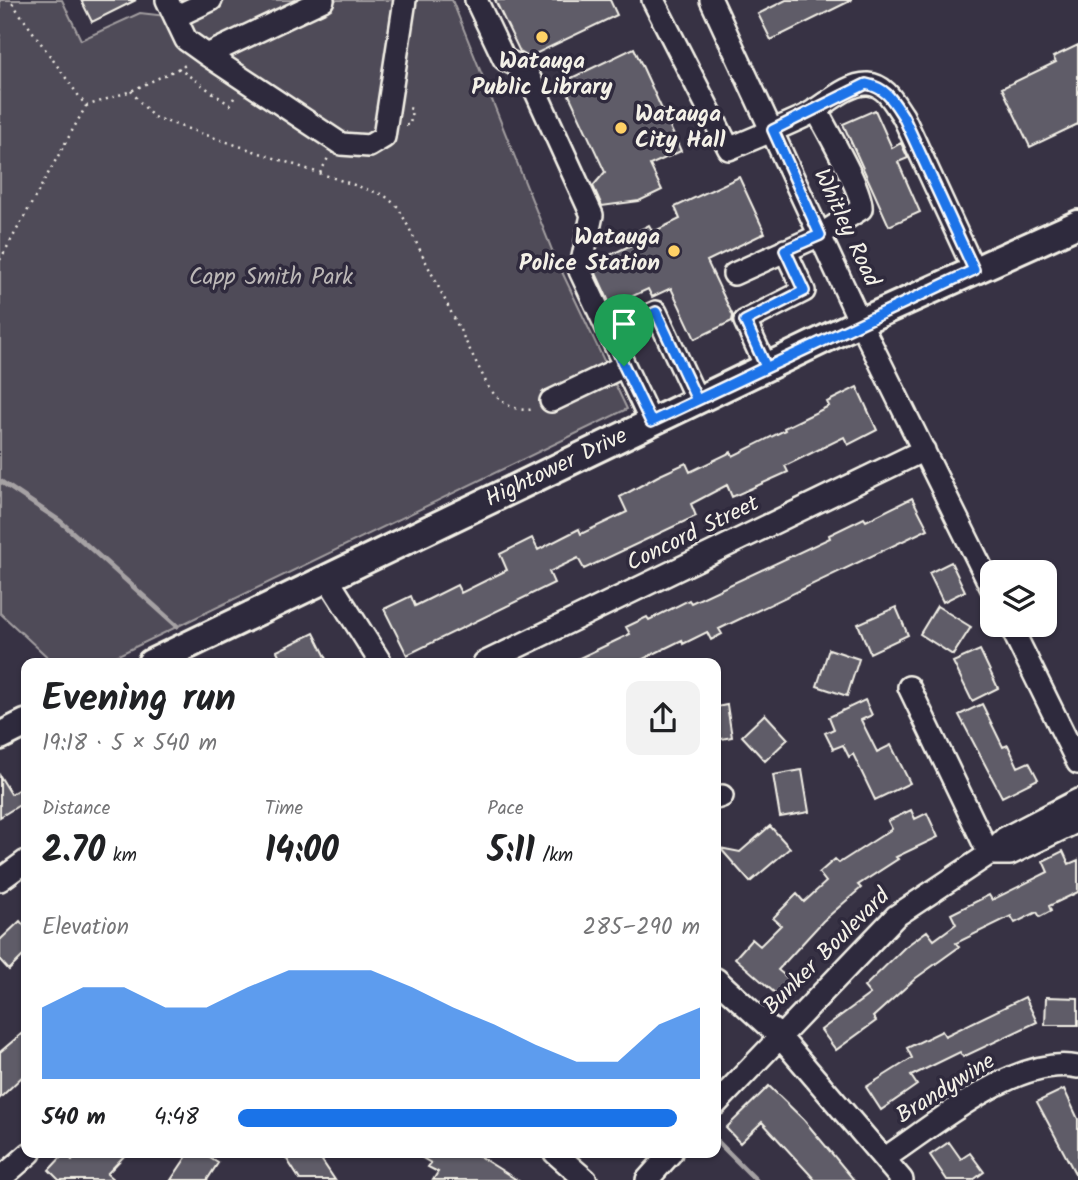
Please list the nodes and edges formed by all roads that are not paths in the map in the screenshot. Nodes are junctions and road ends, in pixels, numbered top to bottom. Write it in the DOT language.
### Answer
graph roads {
  1 [pos="211,0"];
  2 [pos="323,0"];
  3 [pos="405,0"];
  4 [pos="475,0"];
  5 [pos="653,0"];
  6 [pos="710,0"];
  7 [pos="172,8"];
  8 [pos="207,55"];
  9 [pos="816,109"];
  10 [pos="773,130"];
  11 [pos="1078,224"];
  12 [pos="820,235"];
  13 [pos="785,250"];
  14 [pos="974,270"];
  15 [pos="734,274"];
  16 [pos="860,322"];
  17 [pos="610,333"];
  18 [pos="624,366"];
  19 [pos="766,367"];
  20 [pos="697,400"];
  21 [pos="551,401"];
  22 [pos="651,422"];
  23 [pos="923,450"];
  24 [pos="980,565"];
  25 [pos="327,579"];
  26 [pos="1016,637"];
  27 [pos="161,658"];
  28 [pos="378,658"];
  29 [pos="494,658"];
  30 [pos="909,687"];
  31 [pos="21,726"];
  32 [pos="0,736"];
  33 [pos="1078,763"];
  34 [pos="1078,800"];
  35 [pos="1078,821"];
  36 [pos="989,854"];
  37 [pos="21,865"];
  38 [pos="0,880"];
  39 [pos="721,984"];
  40 [pos="780,1037"];
  41 [pos="1078,1067"];
  42 [pos="721,1099"];
  43 [pos="24,1158"];
  44 [pos="561,1158"];
  45 [pos="667,1158"];
  46 [pos="885,1158"];
  47 [pos="0,1179"];
  48 [pos="586,1180"];
  49 [pos="647,1180"];
  50 [pos="902,1180"];
  1 -- 7 [label="street"];
  2 -- 8 [label="street"];
  3 -- 8 [label="street"];
  4 -- 17 [label="street"];
  5 -- 10 [label="street"];
  6 -- 10 [label="street, Whitley Road"];
  7 -- 8 [label="street"];
  9 -- 10 [label="street"];
  9 -- 12 [label="street"];
  9 -- 14 [label="street"];
  10 -- 12 [label="street, Whitley Road"];
  11 -- 14 [label="main road, Hightower Drive"];
  12 -- 13 [label="street"];
  12 -- 16 [label="street, Whitley Road"];
  13 -- 15 [label="street"];
  13 -- 19 [label="street"];
  14 -- 16 [label="main road, Hightower Drive"];
  16 -- 19 [label="main road, Hightower Drive"];
  16 -- 23 [label="street, Whitley Road"];
  17 -- 18 [label="street"];
  17 -- 20 [label="street"];
  18 -- 21 [label="street"];
  18 -- 22 [label="street"];
  19 -- 20 [label="main road, Hightower Drive"];
  20 -- 22 [label="main road, Hightower Drive"];
  22 -- 25 [label="main road, Hightower Drive"];
  23 -- 24 [label="street, Whitley Road"];
  23 -- 29 [label="street, Concord Street"];
  25 -- 27 [label="main road, Hightower Drive"];
  25 -- 28 [label="street"];
  26 -- 33 [label="street"];
  30 -- 36 [label="street"];
  31 -- 32 [label="main road"];
  34 -- 36 [label="street, Bunker Boulevard"];
  35 -- 36 [label="street, Bunker Boulevard"];
  36 -- 40 [label="street, Bunker Boulevard"];
  37 -- 38 [label="street"];
  39 -- 40 [label="street"];
  40 -- 42 [label="street, Bunker Boulevard"];
  40 -- 46 [label="street"];
  41 -- 46 [label="street, Brandywine"];
  43 -- 47 [label="street"];
  44 -- 48 [label="street"];
  45 -- 49 [label="street"];
  46 -- 50 [label="street"];
}
